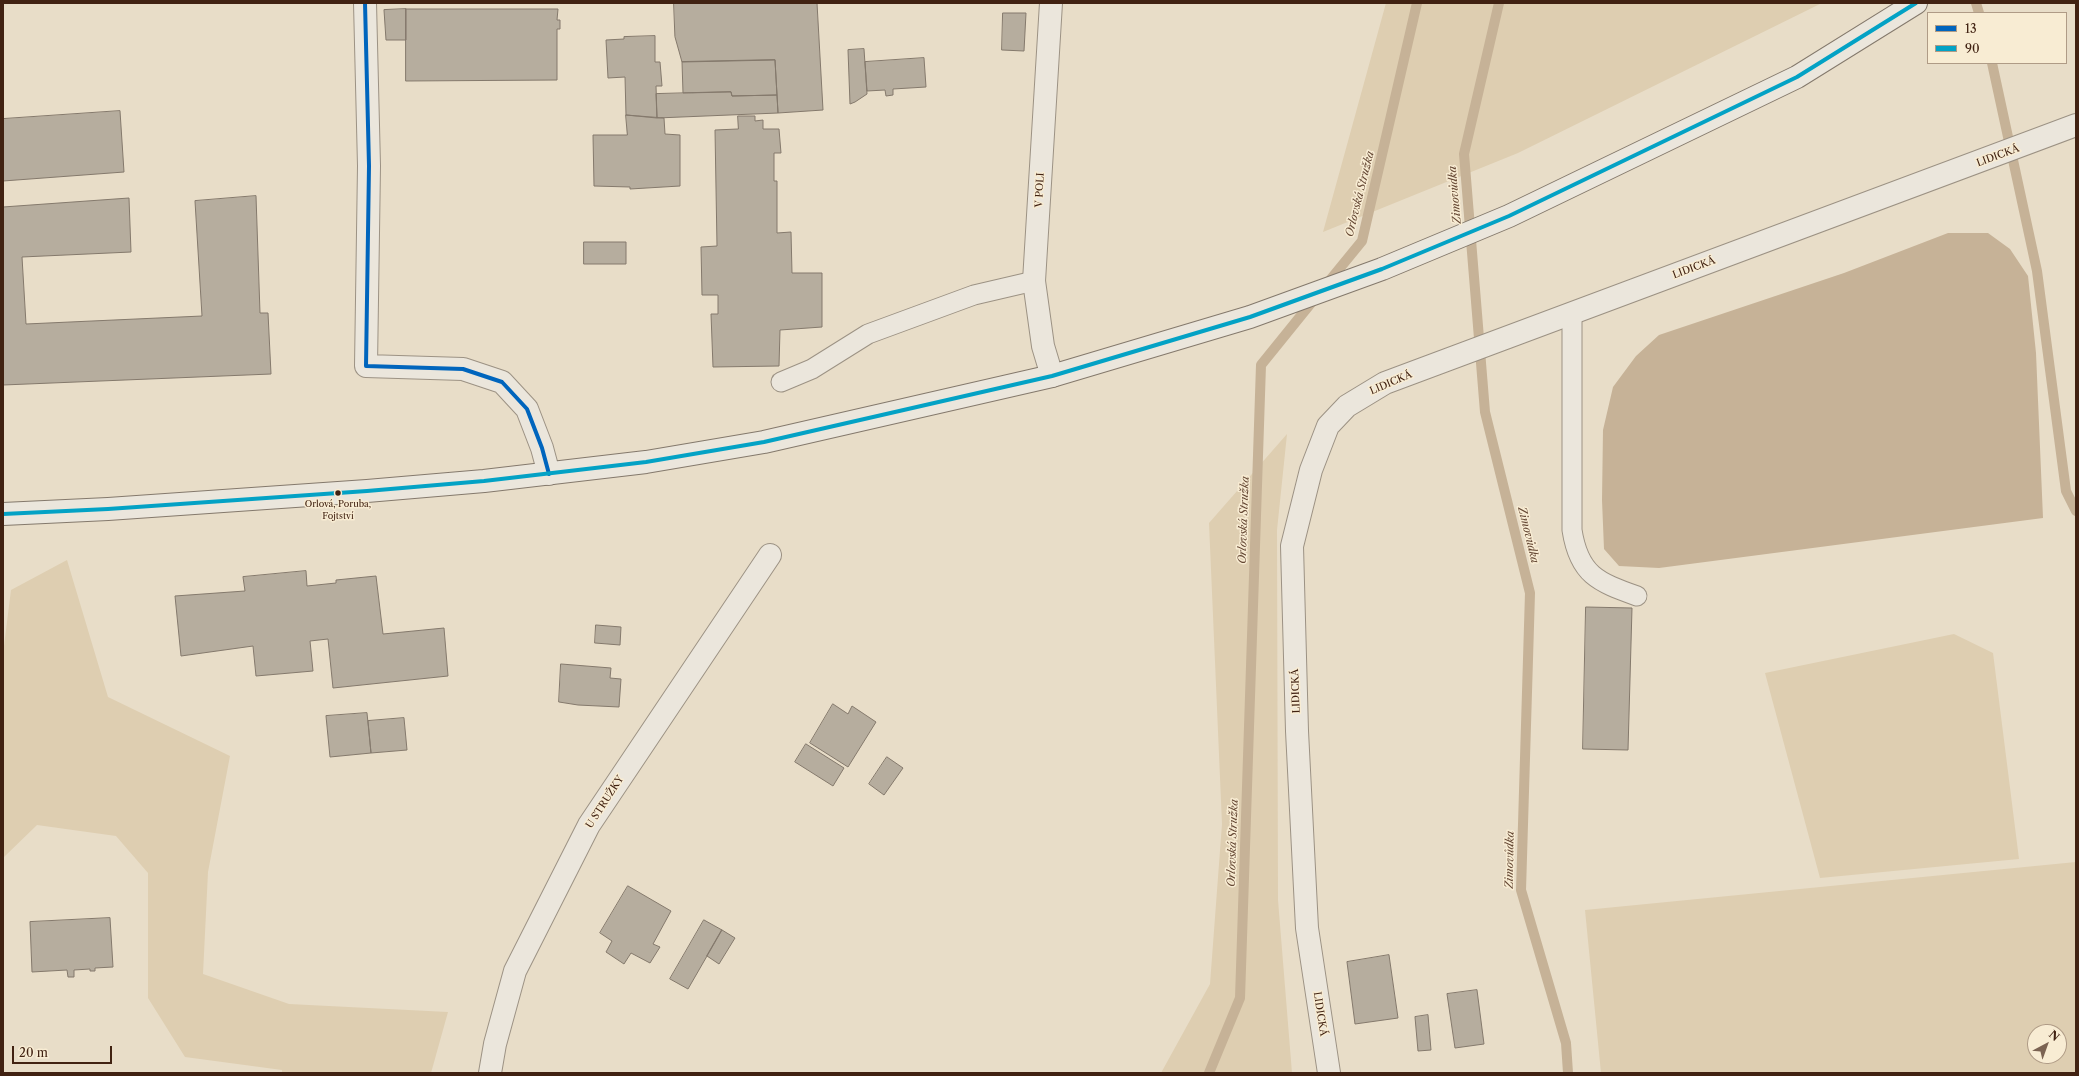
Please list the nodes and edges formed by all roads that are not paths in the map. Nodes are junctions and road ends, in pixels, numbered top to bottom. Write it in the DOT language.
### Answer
graph roads {
  1 [pos="365,3"];
  2 [pos="1050,3"];
  3 [pos="1916,3"];
  4 [pos="2076,126"];
  5 [pos="1034,281"];
  6 [pos="1572,314"];
  7 [pos="1052,376"];
  8 [pos="781,382"];
  9 [pos="549,474"];
  10 [pos="3,514"];
  11 [pos="770,555"];
  12 [pos="1637,596"];
  13 [pos="490,1073"];
  14 [pos="1329,1073"];
  1 -- 9 [label="street"];
  2 -- 5 [label="street, V POLI"];
  3 -- 7 [label="street"];
  4 -- 6 [label="street, LIDICKÁ"];
  5 -- 7 [label="street, V POLI"];
  5 -- 8 [label="lane"];
  6 -- 12 [label="lane"];
  6 -- 14 [label="street, LIDICKÁ"];
  7 -- 9 [label="street"];
  9 -- 10 [label="street"];
  11 -- 13 [label="street, U STRUŽKY"];
}
